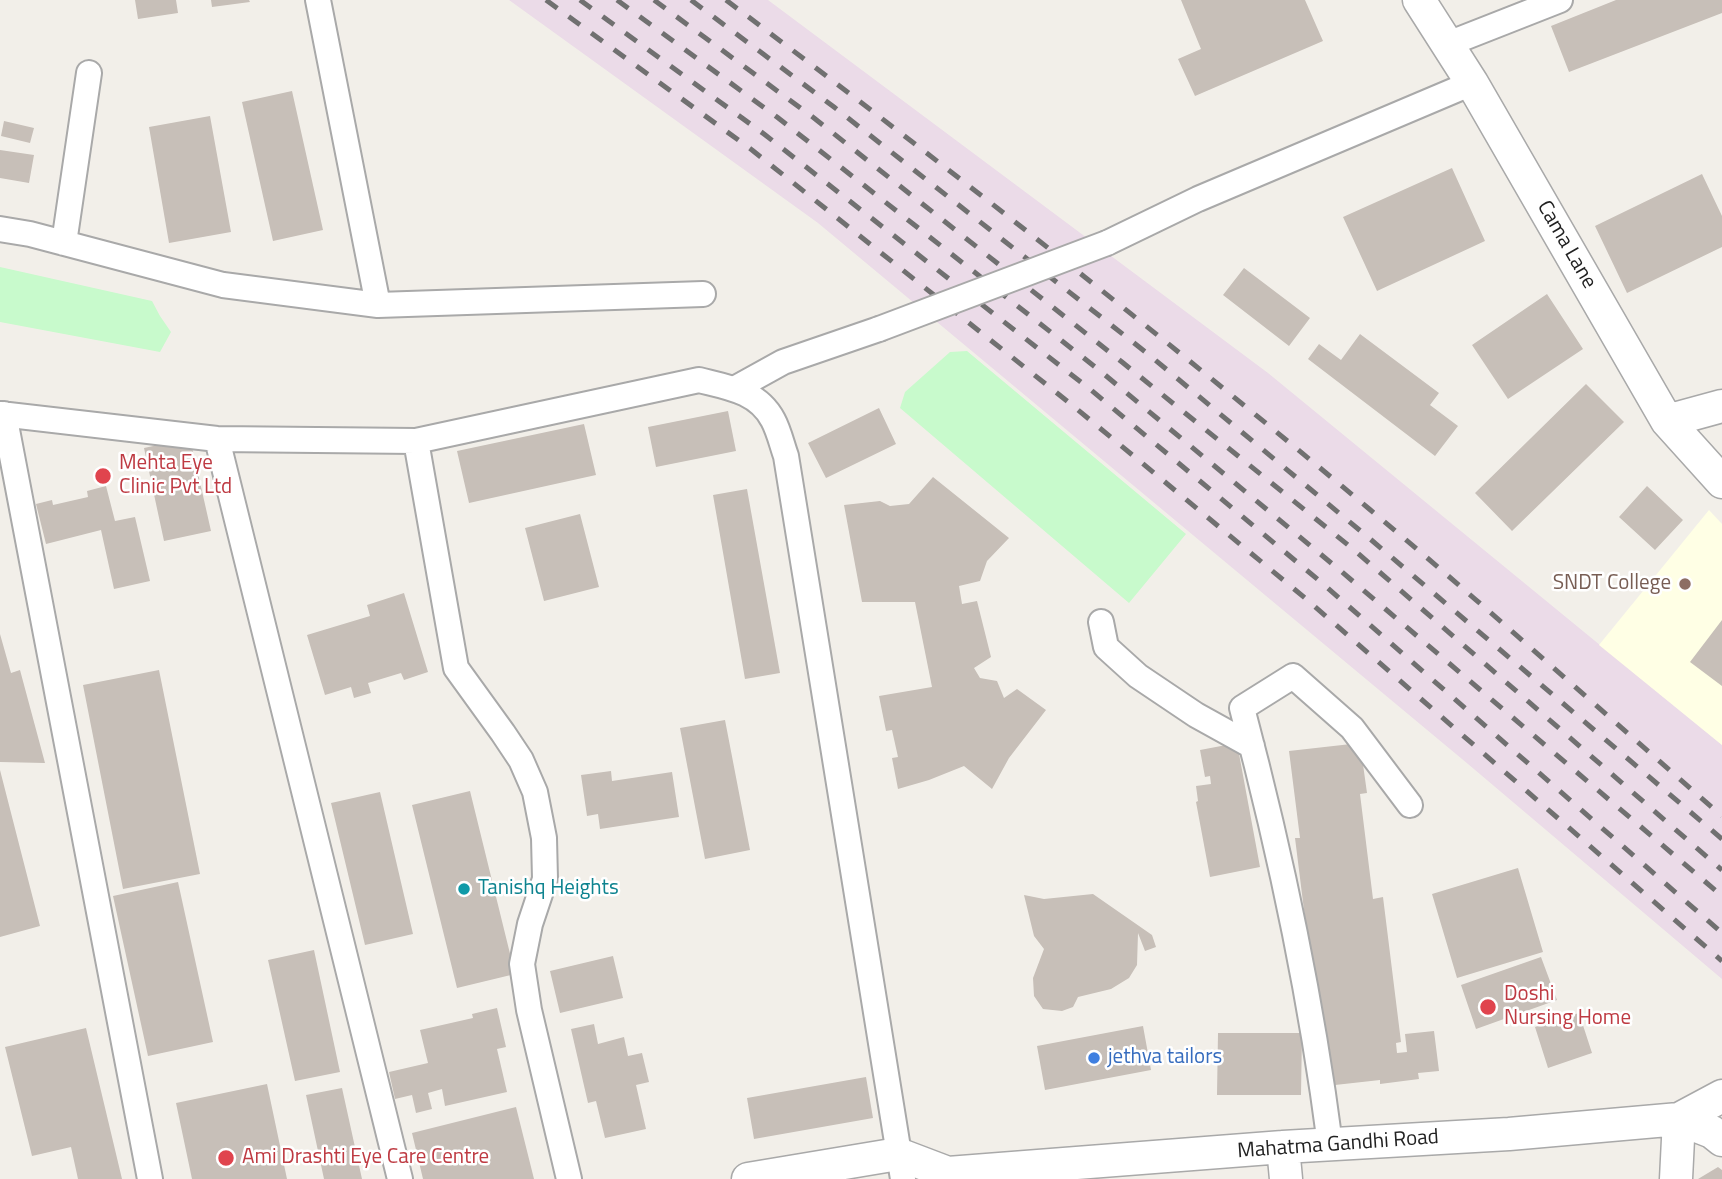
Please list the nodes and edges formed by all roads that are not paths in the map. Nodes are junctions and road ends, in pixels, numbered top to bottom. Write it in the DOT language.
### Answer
graph roads {
  1 [pos="318,0"];
  2 [pos="1419,0"];
  3 [pos="1560,0"];
  4 [pos="1448,44"];
  5 [pos="89,73"];
  6 [pos="1472,83"];
  7 [pos="0,229"];
  8 [pos="64,243"];
  9 [pos="704,294"];
  10 [pos="378,306"];
  11 [pos="736,388"];
  12 [pos="1722,406"];
  13 [pos="2,414"];
  14 [pos="1667,421"];
  15 [pos="217,439"];
  16 [pos="416,441"];
  17 [pos="1722,482"];
  18 [pos="1101,622"];
  19 [pos="1252,746"];
  20 [pos="1410,805"];
  21 [pos="1722,1096"];
  22 [pos="1679,1119"];
  23 [pos="1722,1140"];
  24 [pos="1330,1144"];
  25 [pos="1283,1147"];
  26 [pos="900,1166"];
  27 [pos="832,1172"];
  28 [pos="1060,1172"];
  29 [pos="944,1176"];
  30 [pos="759,1178"];
  31 [pos="150,1179"];
  32 [pos="400,1179"];
  33 [pos="569,1179"];
  34 [pos="1286,1179"];
  35 [pos="1676,1179"];
  1 -- 10 [label="street"];
  2 -- 4 [label="street, Cama Lane"];
  3 -- 4 [label="street"];
  4 -- 6 [label="street, Cama Lane"];
  5 -- 8 [label="street"];
  6 -- 11 [label="street, bridge"];
  6 -- 14 [label="street, Cama Lane"];
  7 -- 8 [label="street"];
  8 -- 10 [label="street"];
  9 -- 10 [label="street"];
  11 -- 16 [label="street"];
  11 -- 26 [label="street"];
  12 -- 14 [label="street"];
  13 -- 15 [label="street"];
  13 -- 31 [label="street"];
  14 -- 17 [label="street, Cama Lane"];
  15 -- 16 [label="street"];
  15 -- 32 [label="street"];
  16 -- 33 [label="street"];
  18 -- 19 [label="street"];
  19 -- 20 [label="street"];
  19 -- 24 [label="street"];
  21 -- 22 [label="street, Mahatma Gandhi Road"];
  22 -- 23 [label="street"];
  22 -- 24 [label="street, Mahatma Gandhi Road"];
  22 -- 35 [label="street"];
  24 -- 25 [label="street, Mahatma Gandhi Road"];
  25 -- 28 [label="street, Mahatma Gandhi Road"];
  25 -- 34 [label="street"];
  26 -- 27 [label="street"];
  26 -- 29 [label="street, Mahatma Gandhi Road"];
  27 -- 30 [label="street"];
  28 -- 29 [label="street, Mahatma Gandhi Road"];
}
